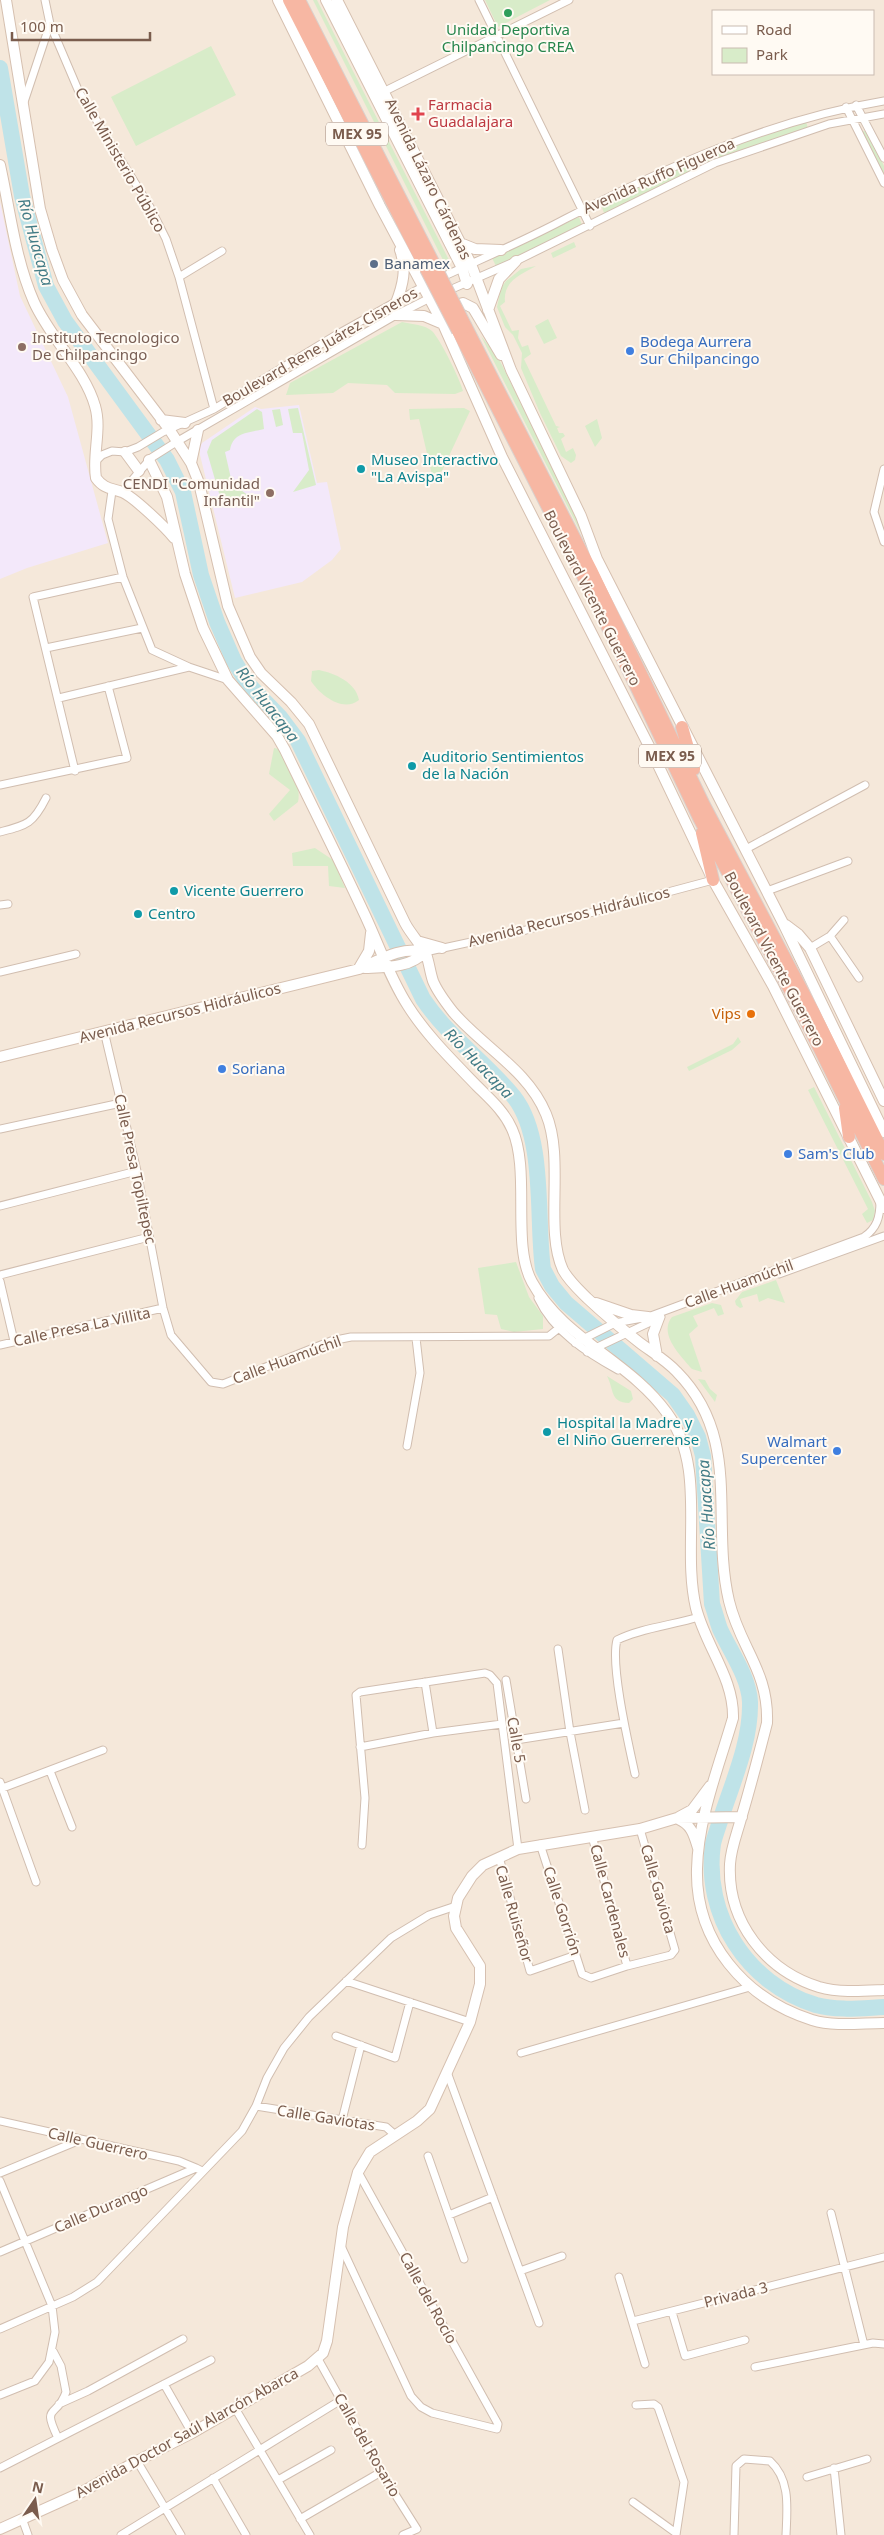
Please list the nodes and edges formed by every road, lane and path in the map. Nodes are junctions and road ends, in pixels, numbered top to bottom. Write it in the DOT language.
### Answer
graph roads {
  1 [pos="6,0"];
  2 [pos="45,0"];
  3 [pos="278,0"];
  4 [pos="289,0"];
  5 [pos="299,0"];
  6 [pos="326,0"];
  7 [pos="337,0"];
  8 [pos="479,0"];
  9 [pos="569,0"];
  10 [pos="50,24"];
  11 [pos="498,36"];
  12 [pos="380,94"];
  13 [pos="884,101"];
  14 [pos="856,105"];
  15 [pos="23,106"];
  16 [pos="846,107"];
  17 [pos="884,114"];
  18 [pos="861,117"];
  19 [pos="852,118"];
  20 [pos="884,158"];
  21 [pos="0,165"];
  22 [pos="884,183"];
  23 [pos="582,210"];
  24 [pos="590,226"];
  25 [pos="397,237"];
  26 [pos="460,243"];
  27 [pos="501,250"];
  28 [pos="222,251"];
  29 [pos="516,261"];
  30 [pos="466,266"];
  31 [pos="430,267"];
  32 [pos="179,277"];
  33 [pos="471,282"];
  34 [pos="424,286"];
  35 [pos="430,298"];
  36 [pos="396,303"];
  37 [pos="488,310"];
  38 [pos="396,315"];
  39 [pos="441,321"];
  40 [pos="462,329"];
  41 [pos="511,370"];
  42 [pos="214,409"];
  43 [pos="161,420"];
  44 [pos="185,424"];
  45 [pos="166,430"];
  46 [pos="198,430"];
  47 [pos="175,443"];
  48 [pos="125,452"];
  49 [pos="150,459"];
  50 [pos="96,461"];
  51 [pos="191,463"];
  52 [pos="884,469"];
  53 [pos="139,471"];
  54 [pos="117,492"];
  55 [pos="176,541"];
  56 [pos="884,542"];
  57 [pos="123,577"];
  58 [pos="142,628"];
  59 [pos="46,648"];
  60 [pos="189,667"];
  61 [pos="228,680"];
  62 [pos="108,686"];
  63 [pos="59,698"];
  64 [pos="682,727"];
  65 [pos="75,771"];
  66 [pos="0,785"];
  67 [pos="865,785"];
  68 [pos="46,798"];
  69 [pos="704,805"];
  70 [pos="699,818"];
  71 [pos="0,832"];
  72 [pos="746,849"];
  73 [pos="848,861"];
  74 [pos="713,880"];
  75 [pos="767,891"];
  76 [pos="844,920"];
  77 [pos="784,925"];
  78 [pos="371,930"];
  79 [pos="830,936"];
  80 [pos="413,938"];
  81 [pos="442,948"];
  82 [pos="810,948"];
  83 [pos="425,952"];
  84 [pos="76,954"];
  85 [pos="385,957"];
  86 [pos="391,967"];
  87 [pos="359,969"];
  88 [pos="0,972"];
  89 [pos="859,978"];
  90 [pos="394,981"];
  91 [pos="104,1031"];
  92 [pos="0,1057"];
  93 [pos="843,1098"];
  94 [pos="884,1102"];
  95 [pos="121,1103"];
  96 [pos="0,1129"];
  97 [pos="884,1132"];
  98 [pos="849,1137"];
  99 [pos="884,1154"];
  100 [pos="137,1171"];
  101 [pos="884,1179"];
  102 [pos="882,1205"];
  103 [pos="0,1206"];
  104 [pos="884,1236"];
  105 [pos="149,1237"];
  106 [pos="0,1275"];
  107 [pos="530,1280"];
  108 [pos="0,1281"];
  109 [pos="590,1301"];
  110 [pos="163,1308"];
  111 [pos="648,1317"];
  112 [pos="659,1318"];
  113 [pos="615,1324"];
  114 [pos="559,1328"];
  115 [pos="626,1332"];
  116 [pos="416,1338"];
  117 [pos="579,1340"];
  118 [pos="14,1342"];
  119 [pos="0,1345"];
  120 [pos="591,1350"];
  121 [pos="657,1356"];
  122 [pos="223,1384"];
  123 [pos="407,1446"];
  124 [pos="698,1616"];
  125 [pos="558,1649"];
  126 [pos="506,1680"];
  127 [pos="425,1682"];
  128 [pos="624,1723"];
  129 [pos="502,1724"];
  130 [pos="570,1732"];
  131 [pos="432,1733"];
  132 [pos="516,1740"];
  133 [pos="360,1747"];
  134 [pos="103,1750"];
  135 [pos="50,1771"];
  136 [pos="635,1774"];
  137 [pos="715,1779"];
  138 [pos="1,1786"];
  139 [pos="526,1799"];
  140 [pos="585,1810"];
  141 [pos="739,1817"];
  142 [pos="677,1818"];
  143 [pos="708,1818"];
  144 [pos="72,1827"];
  145 [pos="640,1829"];
  146 [pos="592,1836"];
  147 [pos="540,1844"];
  148 [pos="362,1845"];
  149 [pos="518,1849"];
  150 [pos="698,1849"];
  151 [pos="499,1857"];
  152 [pos="36,1882"];
  153 [pos="456,1906"];
  154 [pos="576,1955"];
  155 [pos="627,1966"];
  156 [pos="346,1981"];
  157 [pos="750,1987"];
  158 [pos="884,1990"];
  159 [pos="410,2002"];
  160 [pos="470,2022"];
  161 [pos="884,2023"];
  162 [pos="336,2036"];
  163 [pos="361,2045"];
  164 [pos="521,2053"];
  165 [pos="448,2072"];
  166 [pos="256,2106"];
  167 [pos="342,2120"];
  168 [pos="0,2121"];
  169 [pos="394,2134"];
  170 [pos="80,2140"];
  171 [pos="428,2156"];
  172 [pos="199,2170"];
  173 [pos="358,2172"];
  174 [pos="0,2173"];
  175 [pos="0,2181"];
  176 [pos="493,2197"];
  177 [pos="831,2213"];
  178 [pos="449,2215"];
  179 [pos="26,2241"];
  180 [pos="340,2246"];
  181 [pos="0,2252"];
  182 [pos="562,2256"];
  183 [pos="884,2257"];
  184 [pos="464,2259"];
  185 [pos="846,2268"];
  186 [pos="520,2271"];
  187 [pos="619,2277"];
  188 [pos="52,2306"];
  189 [pos="672,2312"];
  190 [pos="633,2321"];
  191 [pos="539,2323"];
  192 [pos="0,2329"];
  193 [pos="183,2339"];
  194 [pos="745,2340"];
  195 [pos="884,2344"];
  196 [pos="864,2345"];
  197 [pos="53,2352"];
  198 [pos="318,2359"];
  199 [pos="211,2360"];
  200 [pos="645,2364"];
  201 [pos="755,2367"];
  202 [pos="164,2384"];
  203 [pos="0,2395"];
  204 [pos="341,2400"];
  205 [pos="59,2404"];
  206 [pos="636,2405"];
  207 [pos="235,2408"];
  208 [pos="192,2434"];
  209 [pos="58,2438"];
  210 [pos="261,2449"];
  211 [pos="331,2450"];
  212 [pos="866,2459"];
  213 [pos="137,2461"];
  214 [pos="0,2468"];
  215 [pos="834,2468"];
  216 [pos="381,2472"];
  217 [pos="806,2477"];
  218 [pos="213,2478"];
  219 [pos="278,2480"];
  220 [pos="633,2502"];
  221 [pos="165,2507"];
  222 [pos="300,2520"];
  223 [pos="22,2521"];
  224 [pos="0,2529"];
  225 [pos="676,2534"];
  226 [pos="28,2535"];
  227 [pos="121,2535"];
  228 [pos="181,2535"];
  229 [pos="246,2535"];
  230 [pos="310,2535"];
  231 [pos="403,2535"];
  232 [pos="734,2535"];
  233 [pos="786,2535"];
  234 [pos="841,2535"];
  1 -- 15 [label="main road"];
  2 -- 10 [label="street, Calle Ministerio Público"];
  3 -- 25 [label="main road, Boulevard Vicente Guerrero"];
  4 -- 31 [label="highway, Boulevard Vicente Guerrero / MEX 95"];
  5 -- 31 [label="highway, Boulevard Vicente Guerrero / MEX 95"];
  6 -- 12 [label="main road, Avenida Lázaro Cárdenas"];
  7 -- 12 [label="main road, Avenida Lázaro Cárdenas / MEX 95"];
  8 -- 11 [label="street"];
  9 -- 11 [label="street"];
  10 -- 15 [label="street"];
  10 -- 32 [label="street, Calle Ministerio Público"];
  11 -- 12 [label="street"];
  11 -- 23 [label="street"];
  12 -- 26 [label="main road, Avenida Lázaro Cárdenas / MEX 95"];
  12 -- 30 [label="main road, Avenida Lázaro Cárdenas"];
  13 -- 14 [label="street, Avenida Ruffo Figueroa"];
  14 -- 16 [label="street, Avenida Ruffo Figueroa"];
  14 -- 18 [label="street"];
  15 -- 43 [label="main road"];
  16 -- 19 [label="street"];
  16 -- 23 [label="street, Avenida Ruffo Figueroa"];
  17 -- 18 [label="street, Avenida Ruffo Figueroa"];
  18 -- 19 [label="street, Avenida Ruffo Figueroa"];
  18 -- 20 [label="street"];
  19 -- 22 [label="street"];
  19 -- 24 [label="street, Avenida Ruffo Figueroa"];
  21 -- 50 [label="main road"];
  23 -- 24 [label="street"];
  23 -- 27 [label="street, Avenida Ruffo Figueroa"];
  24 -- 29 [label="street, Avenida Ruffo Figueroa"];
  25 -- 34 [label="main road, Boulevard Vicente Guerrero"];
  25 -- 36 [label="main road"];
  26 -- 27 [label="main road"];
  26 -- 30 [label="main road, Avenida Lázaro Cárdenas / MEX 95"];
  27 -- 30 [label="street, Avenida Ruffo Figueroa"];
  28 -- 32 [label="street"];
  29 -- 33 [label="street, Avenida Ruffo Figueroa"];
  29 -- 37 [label="main road"];
  30 -- 33 [label="main road, Avenida Lázaro Cárdenas"];
  30 -- 34 [label="street, Boulevard Rene Juárez Cisneros"];
  31 -- 40 [label="highway, Boulevard Vicente Guerrero / MEX 95, bridge"];
  32 -- 42 [label="street, Calle Ministerio Público"];
  33 -- 35 [label="street, Boulevard Rene Juárez Cisneros"];
  33 -- 37 [label="main road, Boulevard Vicente Guerrero"];
  34 -- 35 [label="main road, Boulevard Vicente Guerrero"];
  34 -- 36 [label="street, Boulevard Rene Juárez Cisneros"];
  35 -- 38 [label="street, Boulevard Rene Juárez Cisneros"];
  35 -- 39 [label="main road, Boulevard Vicente Guerrero"];
  36 -- 42 [label="street, Boulevard Rene Juárez Cisneros"];
  37 -- 41 [label="main road, Boulevard Vicente Guerrero"];
  38 -- 39 [label="main road"];
  38 -- 46 [label="street, Boulevard Rene Juárez Cisneros"];
  39 -- 41 [label="main road"];
  39 -- 74 [label="main road, Boulevard Vicente Guerrero"];
  40 -- 69 [label="highway, Boulevard Vicente Guerrero / MEX 95"];
  40 -- 70 [label="highway, Boulevard Vicente Guerrero / MEX 95"];
  41 -- 64 [label="main road, Boulevard Vicente Guerrero"];
  42 -- 44 [label="street, Boulevard Rene Juárez Cisneros"];
  43 -- 44 [label="main road"];
  43 -- 45 [label="main road"];
  44 -- 45 [label="street, Boulevard Rene Juárez Cisneros"];
  45 -- 47 [label="main road"];
  45 -- 48 [label="street, Boulevard Rene Juárez Cisneros"];
  46 -- 47 [label="street, Boulevard Rene Juárez Cisneros"];
  46 -- 51 [label="main road"];
  47 -- 49 [label="street, Boulevard Rene Juárez Cisneros"];
  47 -- 51 [label="main road"];
  48 -- 50 [label="street, Boulevard Rene Juárez Cisneros"];
  48 -- 53 [label="main road"];
  49 -- 53 [label="street, Boulevard Rene Juárez Cisneros"];
  49 -- 55 [label="main road"];
  50 -- 54 [label="main road"];
  51 -- 80 [label="main road"];
  52 -- 56 [label="street"];
  53 -- 54 [label="street, Boulevard Rene Juárez Cisneros"];
  54 -- 55 [label="main road"];
  54 -- 57 [label="street"];
  55 -- 61 [label="main road"];
  57 -- 58 [label="street"];
  57 -- 59 [label="street"];
  58 -- 59 [label="street"];
  58 -- 60 [label="street"];
  59 -- 63 [label="street"];
  60 -- 61 [label="street"];
  60 -- 62 [label="street"];
  61 -- 78 [label="main road"];
  62 -- 63 [label="street"];
  62 -- 65 [label="street"];
  63 -- 65 [label="street"];
  64 -- 69 [label="highway"];
  64 -- 72 [label="main road, Boulevard Vicente Guerrero"];
  65 -- 66 [label="street"];
  67 -- 72 [label="street"];
  68 -- 71 [label="street"];
  69 -- 99 [label="highway, Boulevard Vicente Guerrero / MEX 95"];
  70 -- 74 [label="highway"];
  70 -- 93 [label="highway, Boulevard Vicente Guerrero / MEX 95"];
  72 -- 75 [label="main road, Boulevard Vicente Guerrero"];
  73 -- 75 [label="street"];
  74 -- 81 [label="street, Avenida Recursos Hidráulicos"];
  74 -- 98 [label="main road, Boulevard Vicente Guerrero"];
  75 -- 77 [label="main road, Boulevard Vicente Guerrero"];
  76 -- 79 [label="street"];
  77 -- 82 [label="main road"];
  77 -- 97 [label="main road, Boulevard Vicente Guerrero"];
  78 -- 85 [label="main road"];
  78 -- 87 [label="main road"];
  79 -- 82 [label="street"];
  79 -- 89 [label="street"];
  80 -- 81 [label="main road"];
  80 -- 83 [label="main road"];
  81 -- 83 [label="street, Avenida Recursos Hidráulicos"];
  82 -- 94 [label="main road"];
  83 -- 85 [label="main road, Avenida Recursos Hidráulicos"];
  83 -- 86 [label="main road, Avenida Recursos Hidráulicos"];
  83 -- 109 [label="main road"];
  84 -- 88 [label="street"];
  85 -- 86 [label="main road"];
  85 -- 87 [label="main road, Avenida Recursos Hidráulicos"];
  86 -- 87 [label="main road, Avenida Recursos Hidráulicos"];
  86 -- 90 [label="main road"];
  87 -- 90 [label="main road"];
  87 -- 91 [label="main road, Avenida Recursos Hidráulicos"];
  90 -- 107 [label="main road"];
  91 -- 92 [label="main road, Avenida Recursos Hidráulicos"];
  91 -- 95 [label="street, Calle Presa Topiltepec"];
  93 -- 98 [label="highway"];
  93 -- 101 [label="highway, Boulevard Vicente Guerrero / MEX 95"];
  95 -- 96 [label="street"];
  95 -- 100 [label="street, Calle Presa Topiltepec"];
  98 -- 102 [label="main road, Boulevard Vicente Guerrero"];
  100 -- 103 [label="street"];
  100 -- 105 [label="street, Calle Presa Topiltepec"];
  102 -- 111 [label="street, Calle Huamúchil"];
  104 -- 112 [label="street, Calle Huamúchil"];
  105 -- 106 [label="street"];
  105 -- 110 [label="street, Calle Presa Topiltepec"];
  107 -- 114 [label="street"];
  107 -- 117 [label="main road"];
  108 -- 118 [label="street"];
  109 -- 111 [label="main road"];
  109 -- 113 [label="main road"];
  110 -- 118 [label="street, Calle Presa La Villita"];
  110 -- 122 [label="street, Calle Presa Topiltepec"];
  111 -- 113 [label="street, Calle Huamúchil"];
  112 -- 115 [label="street, Calle Huamúchil"];
  112 -- 121 [label="main road"];
  113 -- 115 [label="main road"];
  113 -- 117 [label="street, Calle Huamúchil"];
  114 -- 116 [label="street, Calle Huamúchil"];
  114 -- 117 [label="street"];
  115 -- 120 [label="street, Calle Huamúchil"];
  115 -- 121 [label="main road"];
  116 -- 122 [label="street, Calle Huamúchil"];
  116 -- 123 [label="street"];
  117 -- 120 [label="main road"];
  118 -- 119 [label="street, Calle Presa La Villita"];
  120 -- 124 [label="main road"];
  121 -- 141 [label="main road"];
  124 -- 128 [label="street"];
  124 -- 137 [label="main road"];
  125 -- 130 [label="street"];
  126 -- 132 [label="street, Calle 5"];
  127 -- 129 [label="street"];
  127 -- 131 [label="street"];
  127 -- 133 [label="street"];
  128 -- 130 [label="street"];
  128 -- 136 [label="street"];
  129 -- 131 [label="street"];
  129 -- 149 [label="street"];
  130 -- 132 [label="street"];
  130 -- 140 [label="street"];
  131 -- 133 [label="street"];
  132 -- 139 [label="street, Calle 5"];
  133 -- 148 [label="street"];
  134 -- 135 [label="street"];
  135 -- 138 [label="street"];
  135 -- 144 [label="street"];
  137 -- 142 [label="main road"];
  137 -- 143 [label="main road"];
  138 -- 152 [label="street"];
  141 -- 143 [label="main road"];
  141 -- 158 [label="main road"];
  142 -- 143 [label="main road"];
  142 -- 145 [label="main road"];
  142 -- 150 [label="main road"];
  143 -- 150 [label="main road"];
  145 -- 146 [label="main road"];
  145 -- 155 [label="street, Calle Gaviota"];
  146 -- 147 [label="main road"];
  146 -- 155 [label="street, Calle Cardenales"];
  147 -- 149 [label="main road"];
  147 -- 154 [label="street, Calle Gorrión"];
  149 -- 151 [label="main road"];
  150 -- 157 [label="main road"];
  151 -- 153 [label="main road"];
  151 -- 154 [label="street, Calle Ruiseñor"];
  153 -- 156 [label="street"];
  153 -- 160 [label="main road"];
  154 -- 155 [label="street, Calle Gorrión"];
  156 -- 159 [label="street"];
  156 -- 166 [label="street"];
  157 -- 161 [label="main road"];
  157 -- 164 [label="street"];
  159 -- 160 [label="street"];
  159 -- 163 [label="street"];
  160 -- 165 [label="main road"];
  162 -- 163 [label="street"];
  163 -- 167 [label="street"];
  165 -- 169 [label="main road"];
  165 -- 176 [label="street"];
  166 -- 167 [label="street, Calle Gaviotas"];
  166 -- 172 [label="street"];
  167 -- 169 [label="street, Calle Gaviotas"];
  168 -- 170 [label="street, Calle Guerrero"];
  169 -- 173 [label="main road"];
  170 -- 172 [label="street, Calle Guerrero"];
  170 -- 174 [label="street"];
  171 -- 178 [label="street"];
  172 -- 179 [label="street, Calle Durango"];
  172 -- 188 [label="street"];
  173 -- 180 [label="main road"];
  173 -- 180 [label="street, Calle del Rocío"];
  175 -- 179 [label="street"];
  176 -- 178 [label="street"];
  176 -- 186 [label="street"];
  177 -- 185 [label="street"];
  178 -- 184 [label="street"];
  179 -- 181 [label="street, Calle Durango"];
  179 -- 188 [label="street"];
  180 -- 198 [label="main road"];
  182 -- 186 [label="street"];
  183 -- 185 [label="street, Privada 3"];
  185 -- 189 [label="street, Privada 3"];
  185 -- 196 [label="street"];
  186 -- 191 [label="street"];
  187 -- 190 [label="street"];
  188 -- 192 [label="street"];
  188 -- 197 [label="street"];
  189 -- 190 [label="street, Privada 3"];
  189 -- 194 [label="street"];
  190 -- 200 [label="street"];
  193 -- 205 [label="street"];
  195 -- 196 [label="street"];
  196 -- 201 [label="street"];
  197 -- 203 [label="street"];
  197 -- 205 [label="street"];
  198 -- 204 [label="street, Calle del Rosario"];
  198 -- 207 [label="main road, Avenida Doctor Saúl Alarcón Abarca"];
  199 -- 202 [label="street"];
  202 -- 208 [label="street"];
  202 -- 209 [label="street"];
  204 -- 210 [label="street"];
  204 -- 216 [label="street, Calle del Rosario"];
  205 -- 209 [label="street"];
  206 -- 225 [label="street"];
  207 -- 208 [label="main road, Avenida Doctor Saúl Alarcón Abarca"];
  207 -- 210 [label="street"];
  208 -- 213 [label="main road, Avenida Doctor Saúl Alarcón Abarca"];
  209 -- 214 [label="street"];
  210 -- 218 [label="street"];
  210 -- 219 [label="street"];
  211 -- 219 [label="street"];
  212 -- 215 [label="street"];
  213 -- 221 [label="street"];
  213 -- 223 [label="main road, Avenida Doctor Saúl Alarcón Abarca"];
  215 -- 217 [label="street"];
  215 -- 234 [label="street"];
  216 -- 222 [label="street"];
  216 -- 231 [label="street, Calle del Rosario"];
  218 -- 221 [label="street"];
  218 -- 229 [label="street"];
  219 -- 222 [label="street"];
  220 -- 225 [label="street"];
  221 -- 227 [label="street"];
  221 -- 228 [label="street"];
  222 -- 230 [label="street"];
  223 -- 224 [label="main road, Avenida Doctor Saúl Alarcón Abarca"];
  223 -- 226 [label="street"];
  232 -- 233 [label="street"];
}
